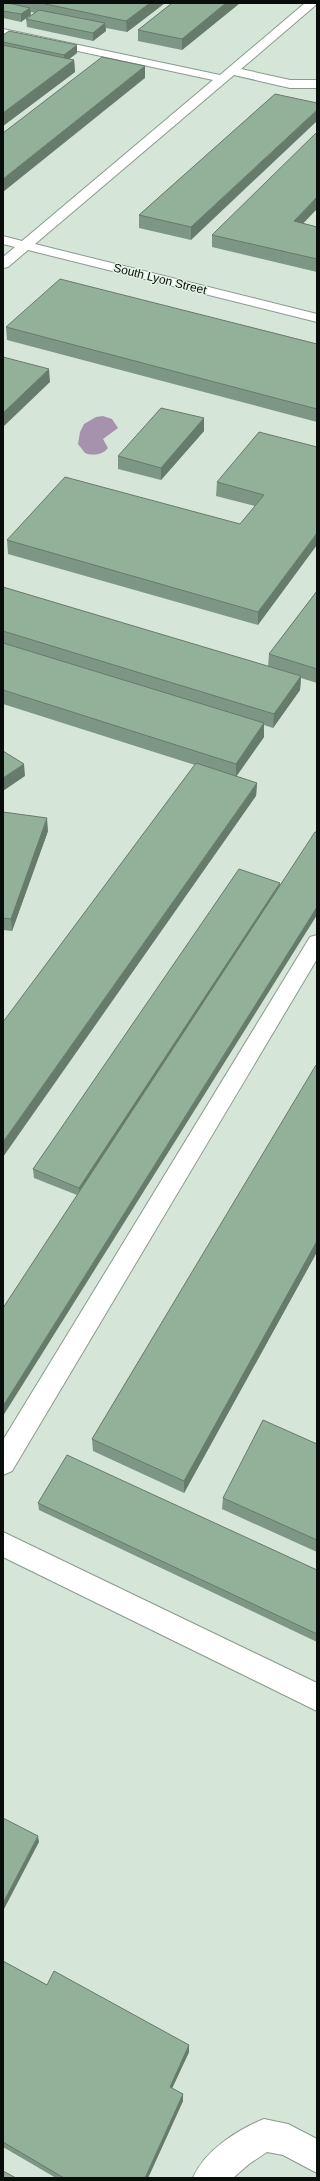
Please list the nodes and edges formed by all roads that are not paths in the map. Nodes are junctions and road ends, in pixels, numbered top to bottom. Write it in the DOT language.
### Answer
graph roads {
  1 [pos="312,3"];
  2 [pos="3,32"];
  3 [pos="227,75"];
  4 [pos="290,84"];
  5 [pos="317,84"];
  6 [pos="310,95"];
  7 [pos="3,240"];
  8 [pos="27,246"];
  9 [pos="3,264"];
  10 [pos="317,318"];
  11 [pos="317,942"];
  12 [pos="3,1463"];
  13 [pos="3,1544"];
  14 [pos="317,1697"];
  15 [pos="317,2157"];
  16 [pos="209,2178"];
  1 -- 3 [label="street"];
  2 -- 3 [label="street"];
  3 -- 4 [label="street"];
  3 -- 8 [label="street"];
  4 -- 5 [label="street"];
  4 -- 6 [label="street"];
  7 -- 8 [label="street, South Lyon Street"];
  8 -- 9 [label="street"];
  8 -- 10 [label="street, South Lyon Street"];
  11 -- 12 [label="street"];
  13 -- 14 [label="street"];
  15 -- 16 [label="street"];
}
